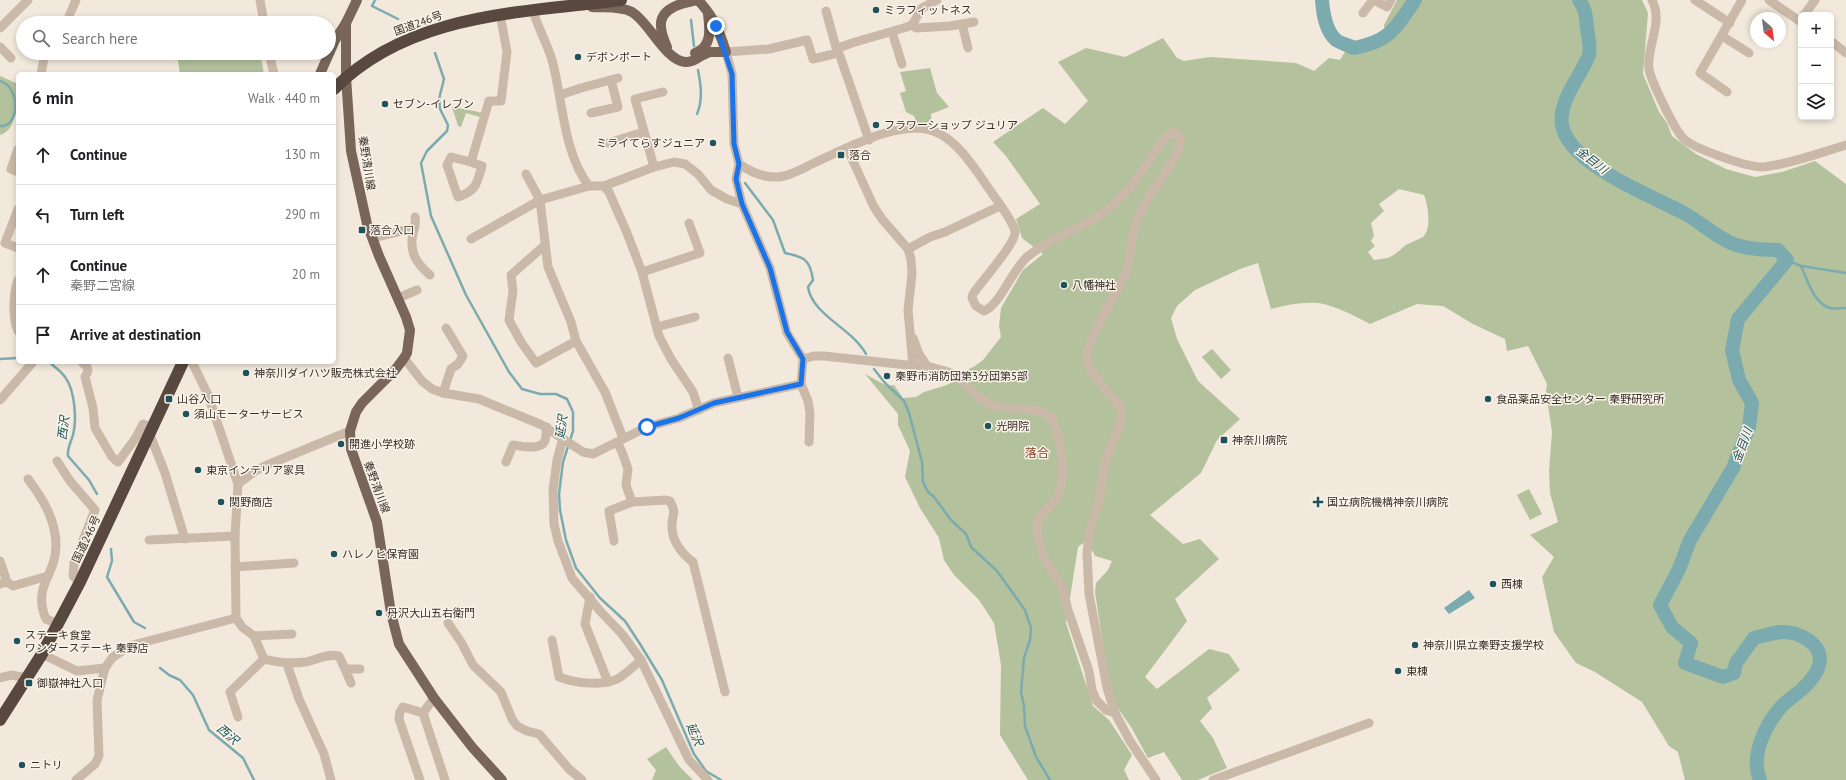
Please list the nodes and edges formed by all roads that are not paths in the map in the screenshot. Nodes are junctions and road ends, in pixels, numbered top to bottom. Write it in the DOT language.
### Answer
graph roads {
  1 [pos="76,0"];
  2 [pos="260,0"];
  3 [pos="357,0"];
  4 [pos="620,0"];
  5 [pos="698,0"];
  6 [pos="937,0"];
  7 [pos="1373,0"];
  8 [pos="1390,0"];
  9 [pos="1652,0"];
  10 [pos="1695,0"];
  11 [pos="1742,0"];
  12 [pos="1769,0"];
  13 [pos="1815,0"];
  14 [pos="23,2"];
  15 [pos="576,6"];
  16 [pos="708,10"];
  17 [pos="533,11"];
  18 [pos="826,11"];
  19 [pos="1806,12"];
  20 [pos="1363,13"];
  21 [pos="500,14"];
  22 [pos="69,16"];
  23 [pos="263,16"];
  24 [pos="1798,17"];
  25 [pos="974,22"];
  26 [pos="346,23"];
  27 [pos="1730,23"];
  28 [pos="912,24"];
  29 [pos="962,24"];
  30 [pos="0,28"];
  31 [pos="892,32"];
  32 [pos="1722,36"];
  33 [pos="336,38"];
  34 [pos="1834,43"];
  35 [pos="0,47"];
  36 [pos="968,48"];
  37 [pos="668,51"];
  38 [pos="837,51"];
  39 [pos="726,52"];
  40 [pos="1749,53"];
  41 [pos="1846,53"];
  42 [pos="11,58"];
  43 [pos="678,59"];
  44 [pos="44,60"];
  45 [pos="271,60"];
  46 [pos="326,60"];
  47 [pos="902,64"];
  48 [pos="41,72"];
  49 [pos="274,72"];
  50 [pos="321,72"];
  51 [pos="346,78"];
  52 [pos="336,87"];
  53 [pos="663,92"];
  54 [pos="1727,92"];
  55 [pos="560,95"];
  56 [pos="591,113"];
  57 [pos="644,132"];
  58 [pos="869,140"];
  59 [pos="608,143"];
  60 [pos="1846,145"];
  61 [pos="846,148"];
  62 [pos="16,155"];
  63 [pos="471,162"];
  64 [pos="739,164"];
  65 [pos="654,167"];
  66 [pos="16,171"];
  67 [pos="526,174"];
  68 [pos="589,186"];
  69 [pos="604,186"];
  70 [pos="540,200"];
  71 [pos="742,204"];
  72 [pos="1000,206"];
  73 [pos="16,214"];
  74 [pos="415,217"];
  75 [pos="689,223"];
  76 [pos="414,229"];
  77 [pos="372,238"];
  78 [pos="471,240"];
  79 [pos="545,245"];
  80 [pos="16,247"];
  81 [pos="908,249"];
  82 [pos="642,272"];
  83 [pos="430,275"];
  84 [pos="16,285"];
  85 [pos="417,290"];
  86 [pos="398,298"];
  87 [pos="694,317"];
  88 [pos="16,324"];
  89 [pos="657,327"];
  90 [pos="446,328"];
  91 [pos="911,333"];
  92 [pos="576,342"];
  93 [pos="404,358"];
  94 [pos="728,358"];
  95 [pos="803,359"];
  96 [pos="31,364"];
  97 [pos="84,364"];
  98 [pos="182,364"];
  99 [pos="193,364"];
  100 [pos="913,366"];
  101 [pos="926,366"];
  102 [pos="801,384"];
  103 [pos="443,393"];
  104 [pos="738,398"];
  105 [pos="0,400"];
  106 [pos="699,410"];
  107 [pos="547,427"];
  108 [pos="152,431"];
  109 [pos="350,431"];
  110 [pos="563,438"];
  111 [pos="620,440"];
  112 [pos="809,442"];
  113 [pos="57,461"];
  114 [pos="506,462"];
  115 [pos="28,479"];
  116 [pos="238,484"];
  117 [pos="632,502"];
  118 [pos="235,536"];
  119 [pos="185,539"];
  120 [pos="149,540"];
  121 [pos="614,541"];
  122 [pos="0,561"];
  123 [pos="294,563"];
  124 [pos="235,567"];
  125 [pos="48,576"];
  126 [pos="80,582"];
  127 [pos="3,583"];
  128 [pos="590,597"];
  129 [pos="236,618"];
  130 [pos="448,623"];
  131 [pos="58,624"];
  132 [pos="292,634"];
  133 [pos="254,636"];
  134 [pos="552,640"];
  135 [pos="42,654"];
  136 [pos="264,659"];
  137 [pos="641,660"];
  138 [pos="286,664"];
  139 [pos="105,668"];
  140 [pos="345,669"];
  141 [pos="360,669"];
  142 [pos="0,678"];
  143 [pos="28,678"];
  144 [pos="608,682"];
  145 [pos="351,683"];
  146 [pos="725,692"];
  147 [pos="434,698"];
  148 [pos="239,711"];
  149 [pos="422,713"];
  150 [pos="1115,713"];
  151 [pos="0,720"];
  152 [pos="1369,723"];
  153 [pos="76,780"];
  154 [pos="331,780"];
  155 [pos="420,780"];
  156 [pos="445,780"];
  157 [pos="502,780"];
  158 [pos="582,780"];
  159 [pos="708,780"];
  160 [pos="1156,780"];
  161 [pos="1213,780"];
  1 -- 22 [label="street"];
  2 -- 23 [label="street"];
  3 -- 26 [label="main road"];
  4 -- 15 [label="highway, 国道246号"];
  5 -- 16 [label="main road"];
  5 -- 37 [label="main road, bridge"];
  6 -- 28 [label="street"];
  7 -- 8 [label="street"];
  7 -- 20 [label="street"];
  9 -- 60 [label="street"];
  10 -- 27 [label="street"];
  11 -- 27 [label="street"];
  12 -- 24 [label="street"];
  13 -- 19 [label="street"];
  14 -- 30 [label="street"];
  15 -- 17 [label="highway, 国道246号"];
  15 -- 37 [label="main road"];
  16 -- 39 [label="main road"];
  16 -- 43 [label="main road"];
  17 -- 21 [label="highway, 国道246号"];
  17 -- 55 [label="street"];
  18 -- 38 [label="street"];
  21 -- 51 [label="highway, 国道246号"];
  21 -- 63 [label="street"];
  25 -- 29 [label="street"];
  26 -- 33 [label="main road"];
  26 -- 51 [label="main road, 秦野清川線"];
  27 -- 32 [label="street"];
  28 -- 29 [label="street"];
  28 -- 31 [label="street"];
  29 -- 36 [label="street"];
  31 -- 38 [label="street"];
  31 -- 47 [label="street"];
  32 -- 40 [label="street"];
  32 -- 54 [label="street"];
  34 -- 41 [label="street"];
  35 -- 42 [label="street"];
  37 -- 43 [label="main road"];
  38 -- 39 [label="street"];
  38 -- 58 [label="street"];
  39 -- 43 [label="main road"];
  39 -- 64 [label="street"];
  44 -- 48 [label="street"];
  45 -- 49 [label="street"];
  46 -- 50 [label="main road"];
  51 -- 52 [label="highway, 国道246号"];
  51 -- 77 [label="main road, 秦野清川線"];
  53 -- 57 [label="street"];
  55 -- 56 [label="street"];
  55 -- 68 [label="street"];
  57 -- 59 [label="street"];
  57 -- 65 [label="street"];
  58 -- 61 [label="street"];
  58 -- 72 [label="street"];
  61 -- 64 [label="street"];
  61 -- 81 [label="street"];
  62 -- 66 [label="street"];
  63 -- 63 [label="street"];
  64 -- 71 [label="street"];
  65 -- 69 [label="street"];
  65 -- 71 [label="street"];
  67 -- 70 [label="street"];
  68 -- 69 [label="street"];
  68 -- 70 [label="street"];
  69 -- 82 [label="street"];
  70 -- 78 [label="street"];
  70 -- 79 [label="street"];
  71 -- 95 [label="street"];
  72 -- 81 [label="street"];
  72 -- 150 [label="street"];
  73 -- 80 [label="street"];
  74 -- 76 [label="street"];
  75 -- 82 [label="street"];
  76 -- 77 [label="street"];
  76 -- 83 [label="street"];
  77 -- 86 [label="main road, 秦野清川線"];
  79 -- 92 [label="street"];
  79 -- 92 [label="street"];
  81 -- 91 [label="street"];
  82 -- 89 [label="street"];
  84 -- 88 [label="street"];
  85 -- 86 [label="street"];
  86 -- 93 [label="main road, 秦野清川線"];
  87 -- 89 [label="street"];
  89 -- 106 [label="street"];
  90 -- 103 [label="street"];
  91 -- 100 [label="street"];
  91 -- 101 [label="street"];
  92 -- 111 [label="street"];
  93 -- 103 [label="street"];
  93 -- 109 [label="main road, 秦野清川線"];
  94 -- 104 [label="street"];
  95 -- 100 [label="street"];
  95 -- 102 [label="street"];
  96 -- 105 [label="street"];
  97 -- 108 [label="street"];
  98 -- 108 [label="highway, 国道246号"];
  99 -- 116 [label="street"];
  100 -- 101 [label="street"];
  101 -- 150 [label="street"];
  102 -- 104 [label="street"];
  102 -- 112 [label="street"];
  103 -- 107 [label="street"];
  104 -- 106 [label="street"];
  106 -- 111 [label="street"];
  107 -- 110 [label="street"];
  107 -- 114 [label="street"];
  108 -- 119 [label="street"];
  108 -- 126 [label="highway, 国道246号"];
  109 -- 116 [label="street"];
  109 -- 147 [label="main road, 秦野清川線"];
  110 -- 111 [label="street"];
  110 -- 128 [label="street"];
  111 -- 117 [label="street"];
  113 -- 126 [label="street"];
  115 -- 125 [label="street"];
  116 -- 118 [label="street"];
  117 -- 121 [label="street"];
  117 -- 146 [label="street"];
  118 -- 119 [label="street"];
  118 -- 124 [label="street"];
  119 -- 120 [label="street"];
  122 -- 127 [label="street"];
  123 -- 124 [label="street"];
  124 -- 129 [label="street"];
  125 -- 127 [label="street"];
  125 -- 131 [label="street"];
  126 -- 131 [label="highway, 国道246号"];
  128 -- 137 [label="street"];
  128 -- 144 [label="street"];
  129 -- 133 [label="street"];
  129 -- 139 [label="street"];
  130 -- 158 [label="street"];
  131 -- 135 [label="highway, 国道246号"];
  132 -- 133 [label="street"];
  133 -- 136 [label="street"];
  134 -- 144 [label="street"];
  135 -- 139 [label="street"];
  135 -- 143 [label="highway, 国道246号"];
  136 -- 138 [label="street"];
  136 -- 148 [label="street"];
  137 -- 144 [label="street"];
  137 -- 159 [label="street"];
  138 -- 140 [label="street"];
  138 -- 154 [label="street"];
  139 -- 153 [label="street"];
  140 -- 141 [label="street"];
  140 -- 145 [label="street"];
  142 -- 143 [label="street"];
  143 -- 151 [label="highway, 国道246号"];
  147 -- 149 [label="street"];
  147 -- 157 [label="main road, 秦野清川線"];
  149 -- 155 [label="street"];
  149 -- 156 [label="street"];
  150 -- 160 [label="street"];
  152 -- 161 [label="street"];
}
